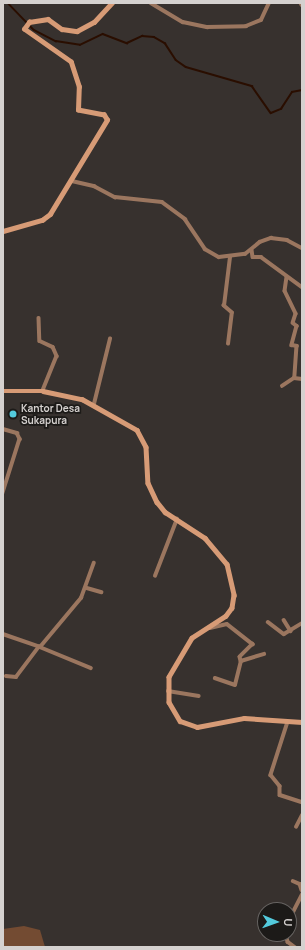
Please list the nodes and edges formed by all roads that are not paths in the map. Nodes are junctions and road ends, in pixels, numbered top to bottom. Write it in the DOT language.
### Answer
graph roads {
  1 [pos="112,3"];
  2 [pos="151,3"];
  3 [pos="270,3"];
  4 [pos="72,181"];
  5 [pos="3,231"];
  6 [pos="302,248"];
  7 [pos="252,250"];
  8 [pos="230,257"];
  9 [pos="286,278"];
  10 [pos="302,287"];
  11 [pos="39,318"];
  12 [pos="110,339"];
  13 [pos="228,344"];
  14 [pos="295,378"];
  15 [pos="302,379"];
  16 [pos="282,386"];
  17 [pos="3,391"];
  18 [pos="43,391"];
  19 [pos="94,404"];
  20 [pos="3,428"];
  21 [pos="3,493"];
  22 [pos="177,519"];
  23 [pos="94,563"];
  24 [pos="155,576"];
  25 [pos="87,588"];
  26 [pos="101,592"];
  27 [pos="284,620"];
  28 [pos="268,622"];
  29 [pos="302,623"];
  30 [pos="205,627"];
  31 [pos="291,631"];
  32 [pos="3,634"];
  33 [pos="40,647"];
  34 [pos="264,654"];
  35 [pos="241,661"];
  36 [pos="91,668"];
  37 [pos="6,676"];
  38 [pos="214,678"];
  39 [pos="167,691"];
  40 [pos="199,696"];
  41 [pos="288,722"];
  42 [pos="302,722"];
  43 [pos="302,802"];
  44 [pos="302,815"];
  45 [pos="296,826"];
  46 [pos="293,881"];
  47 [pos="302,890"];
  48 [pos="302,894"];
  49 [pos="297,904"];
  1 -- 4 [label="main road"];
  2 -- 3 [label="street"];
  4 -- 5 [label="main road"];
  4 -- 8 [label="street"];
  6 -- 7 [label="street"];
  7 -- 8 [label="street"];
  7 -- 9 [label="street"];
  8 -- 13 [label="street"];
  9 -- 10 [label="street"];
  9 -- 14 [label="street"];
  11 -- 18 [label="street"];
  12 -- 19 [label="street"];
  14 -- 15 [label="street"];
  14 -- 16 [label="street"];
  17 -- 18 [label="main road"];
  18 -- 19 [label="main road"];
  19 -- 22 [label="main road"];
  20 -- 21 [label="street"];
  22 -- 24 [label="street"];
  22 -- 30 [label="main road"];
  23 -- 25 [label="street"];
  25 -- 26 [label="street"];
  25 -- 33 [label="street"];
  27 -- 31 [label="street"];
  28 -- 31 [label="street"];
  29 -- 31 [label="street"];
  30 -- 35 [label="street"];
  30 -- 39 [label="main road"];
  32 -- 33 [label="street"];
  33 -- 36 [label="street"];
  33 -- 37 [label="street"];
  34 -- 35 [label="street"];
  35 -- 38 [label="street"];
  39 -- 40 [label="street"];
  39 -- 41 [label="main road"];
  41 -- 42 [label="main road"];
  41 -- 43 [label="street"];
  44 -- 45 [label="street"];
  46 -- 47 [label="street"];
  48 -- 49 [label="street"];
}
